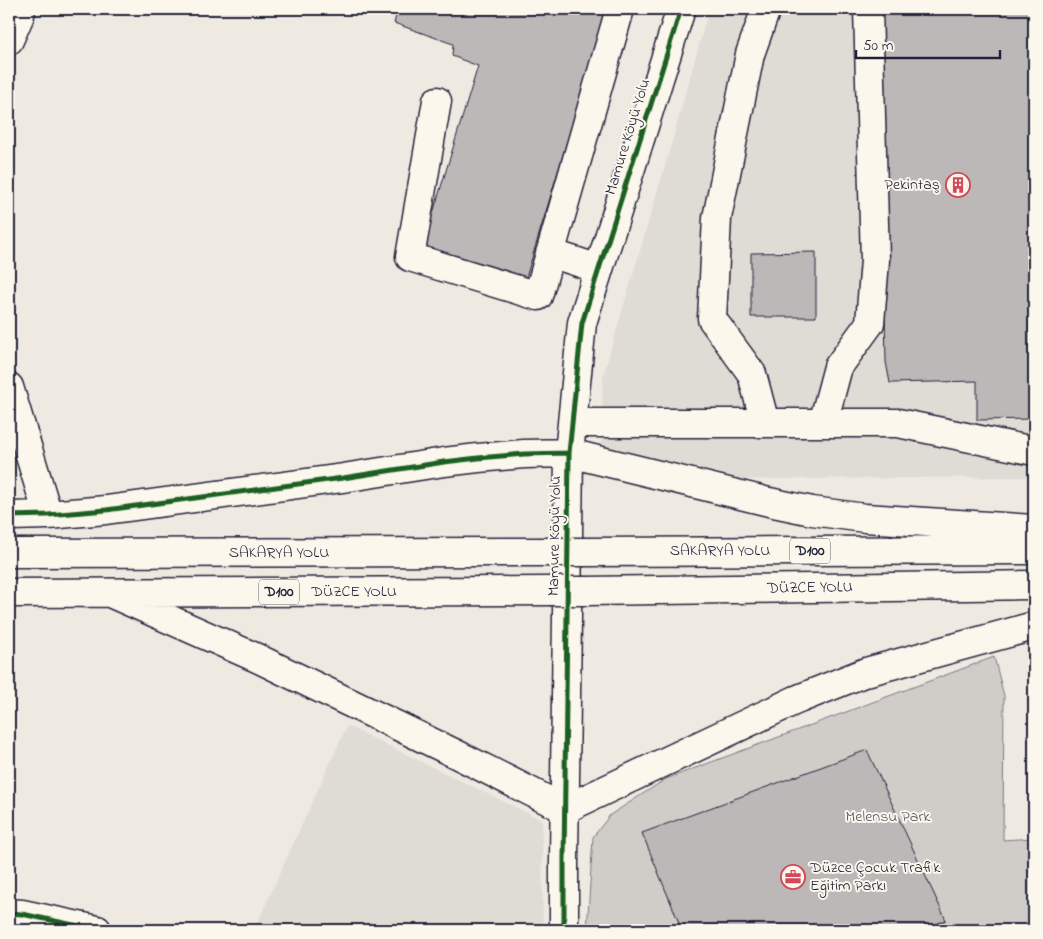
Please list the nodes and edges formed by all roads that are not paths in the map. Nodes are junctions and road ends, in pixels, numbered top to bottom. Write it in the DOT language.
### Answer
graph roads {
  1 [pos="21,9"];
  2 [pos="620,9"];
  3 [pos="681,9"];
  4 [pos="766,9"];
  5 [pos="868,9"];
  6 [pos="9,40"];
  7 [pos="437,100"];
  8 [pos="550,253"];
  9 [pos="599,269"];
  10 [pos="9,387"];
  11 [pos="573,423"];
  12 [pos="765,423"];
  13 [pos="823,423"];
  14 [pos="1034,452"];
  15 [pos="569,453"];
  16 [pos="48,515"];
  17 [pos="9,516"];
  18 [pos="1034,529"];
  19 [pos="1034,550"];
  20 [pos="9,554"];
  21 [pos="1034,585"];
  22 [pos="110,593"];
  23 [pos="9,594"];
  24 [pos="1034,626"];
  25 [pos="565,809"];
  26 [pos="9,913"];
  27 [pos="96,930"];
  28 [pos="564,930"];
  1 -- 6 [label="main road"];
  2 -- 8 [label="main road"];
  3 -- 9 [label="main road, Mamure Köyü Yolu"];
  4 -- 12 [label="main road"];
  5 -- 13 [label="main road"];
  7 -- 8 [label="main road"];
  8 -- 9 [label="main road"];
  9 -- 11 [label="main road, Mamure Köyü Yolu"];
  10 -- 16 [label="main road"];
  11 -- 12 [label="main road"];
  11 -- 15 [label="main road, Mamure Köyü Yolu"];
  12 -- 13 [label="main road"];
  13 -- 14 [label="main road"];
  15 -- 16 [label="main road"];
  15 -- 18 [label="main road"];
  15 -- 25 [label="main road, Mamure Köyü Yolu"];
  16 -- 17 [label="main road"];
  19 -- 20 [label="main road, SAKARYA YOLU / D100, bridge"];
  21 -- 22 [label="main road, DÜZCE YOLU / D100, bridge"];
  22 -- 23 [label="main road, DÜZCE YOLU / D100"];
  22 -- 25 [label="main road"];
  24 -- 25 [label="main road"];
  25 -- 28 [label="main road, Mamure Köyü Yolu"];
  26 -- 27 [label="main road"];
}
